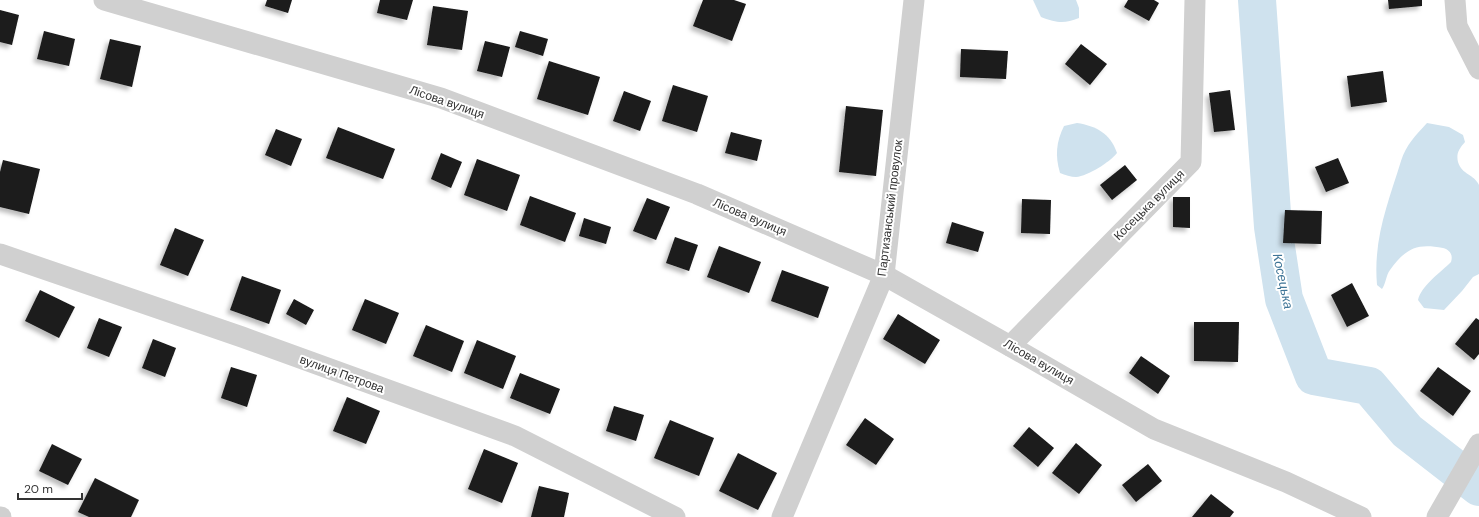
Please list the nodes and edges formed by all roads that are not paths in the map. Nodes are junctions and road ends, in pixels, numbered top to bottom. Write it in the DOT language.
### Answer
graph roads {
  1 [pos="104,0"];
  2 [pos="914,0"];
  3 [pos="1195,0"];
  4 [pos="1455,0"];
  5 [pos="1457,26"];
  6 [pos="1479,36"];
  7 [pos="1479,69"];
  8 [pos="0,254"];
  9 [pos="884,275"];
  10 [pos="1010,346"];
  11 [pos="1479,444"];
  12 [pos="675,517"];
  13 [pos="782,517"];
  14 [pos="1361,517"];
  15 [pos="1437,517"];
  1 -- 9 [label="street, Лісова вулиця"];
  2 -- 9 [label="street, Партизанський провулок"];
  3 -- 10 [label="street, Косецька вулиця"];
  4 -- 5 [label="street"];
  5 -- 6 [label="street"];
  5 -- 7 [label="street"];
  8 -- 12 [label="street, вулиця Петрова"];
  9 -- 10 [label="street, Лісова вулиця"];
  9 -- 13 [label="street, Партизанський провулок"];
  10 -- 14 [label="street, Лісова вулиця"];
  11 -- 15 [label="street"];
}
